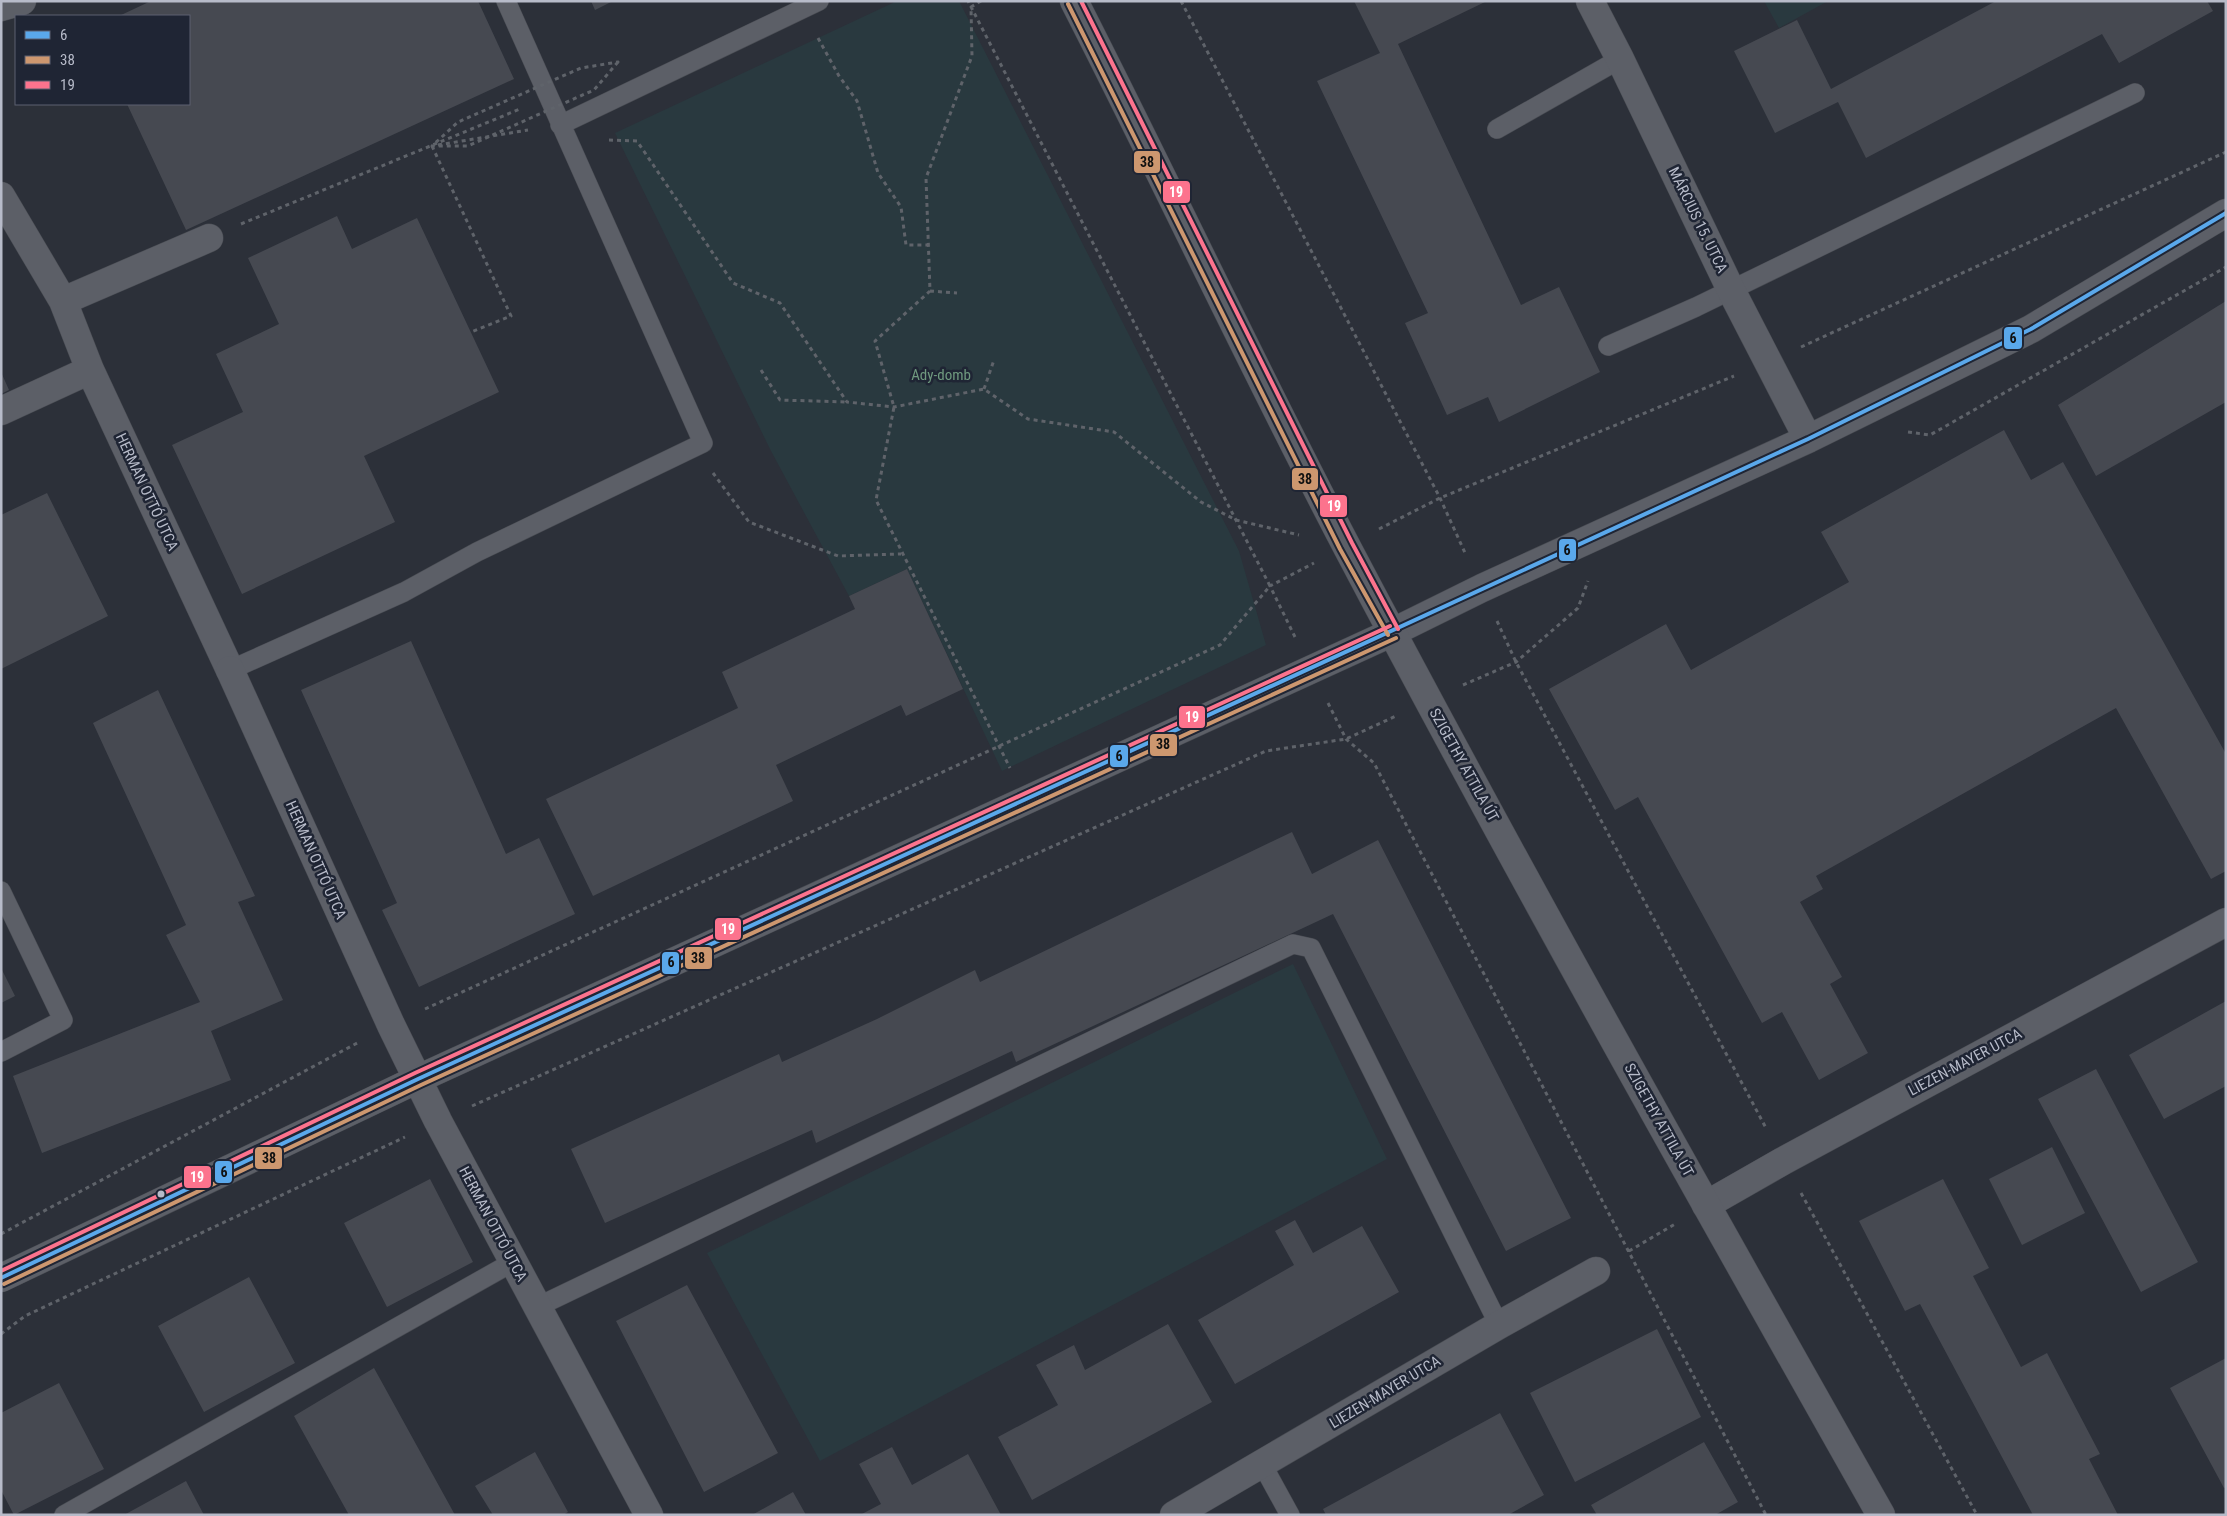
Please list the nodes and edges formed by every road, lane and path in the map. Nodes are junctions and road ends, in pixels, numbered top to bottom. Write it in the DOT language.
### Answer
graph roads {
  1 [pos="22,1"];
  2 [pos="506,1"];
  3 [pos="968,1"];
  4 [pos="981,1"];
  5 [pos="1074,1"];
  6 [pos="1181,1"];
  7 [pos="1590,1"];
  8 [pos="810,5"];
  9 [pos="971,6"];
  10 [pos="1,7"];
  11 [pos="1620,58"];
  12 [pos="2135,93"];
  13 [pos="548,97"];
  14 [pos="1497,129"];
  15 [pos="563,132"];
  16 [pos="432,146"];
  17 [pos="2226,152"];
  18 [pos="1,196"];
  19 [pos="2226,213"];
  20 [pos="209,238"];
  21 [pos="928,245"];
  22 [pos="1731,290"];
  23 [pos="930,291"];
  24 [pos="957,293"];
  25 [pos="63,301"];
  26 [pos="471,332"];
  27 [pos="1608,346"];
  28 [pos="994,360"];
  29 [pos="1768,362"];
  30 [pos="90,370"];
  31 [pos="761,370"];
  32 [pos="984,389"];
  33 [pos="847,402"];
  34 [pos="894,407"];
  35 [pos="1,411"];
  36 [pos="1808,439"];
  37 [pos="695,447"];
  38 [pos="1440,498"];
  39 [pos="1236,520"];
  40 [pos="1605,533"];
  41 [pos="1346,546"];
  42 [pos="901,554"];
  43 [pos="1270,586"];
  44 [pos="1482,588"];
  45 [pos="1392,632"];
  46 [pos="1516,662"];
  47 [pos="1312,669"];
  48 [pos="230,670"];
  49 [pos="1428,701"];
  50 [pos="1346,739"];
  51 [pos="1000,746"];
  52 [pos="1025,799"];
  53 [pos="1,891"];
  54 [pos="2226,922"];
  55 [pos="390,1025"];
  56 [pos="1,1052"];
  57 [pos="418,1079"];
  58 [pos="438,1121"];
  59 [pos="1784,1161"];
  60 [pos="1706,1205"];
  61 [pos="1,1234"];
  62 [pos="1630,1251"];
  63 [pos="513,1262"];
  64 [pos="1596,1271"];
  65 [pos="1,1278"];
  66 [pos="537,1307"];
  67 [pos="1499,1325"];
  68 [pos="1,1334"];
  69 [pos="1262,1464"];
  70 [pos="64,1515"];
  71 [pos="649,1515"];
  72 [pos="1174,1515"];
  73 [pos="1290,1515"];
  74 [pos="1766,1515"];
  75 [pos="1881,1515"];
  76 [pos="1978,1515"];
  1 -- 10 [label="street"];
  2 -- 13 [label="lane"];
  3 -- 9 [label="path"];
  4 -- 9 [label="path"];
  5 -- 41 [label="street, SZIGETHY ATTILA ÚT"];
  6 -- 38 [label="path"];
  7 -- 11 [label="street, MÁRCIUS 15. UTCA"];
  8 -- 15 [label="lane"];
  8 -- 21 [label="path"];
  9 -- 21 [label="path"];
  9 -- 39 [label="path"];
  11 -- 14 [label="lane"];
  11 -- 22 [label="street, MÁRCIUS 15. UTCA"];
  12 -- 22 [label="lane"];
  13 -- 15 [label="lane"];
  13 -- 16 [label="path"];
  15 -- 16 [label="path"];
  15 -- 33 [label="path"];
  15 -- 37 [label="lane"];
  16 -- 16 [label="path, bridge"];
  16 -- 20 [label="path"];
  16 -- 26 [label="path"];
  17 -- 29 [label="path"];
  18 -- 25 [label="street, HERMAN OTTÓ UTCA"];
  19 -- 36 [label="street"];
  20 -- 25 [label="street"];
  21 -- 23 [label="path"];
  22 -- 27 [label="lane"];
  22 -- 29 [label="street, MÁRCIUS 15. UTCA"];
  23 -- 24 [label="path"];
  23 -- 34 [label="path"];
  25 -- 30 [label="street, HERMAN OTTÓ UTCA"];
  28 -- 32 [label="path"];
  29 -- 36 [label="street, MÁRCIUS 15. UTCA"];
  29 -- 38 [label="path"];
  30 -- 35 [label="street"];
  30 -- 48 [label="street, HERMAN OTTÓ UTCA"];
  31 -- 33 [label="path"];
  32 -- 34 [label="path"];
  32 -- 39 [label="path"];
  33 -- 34 [label="path"];
  34 -- 42 [label="path"];
  36 -- 40 [label="street"];
  37 -- 42 [label="path"];
  37 -- 48 [label="lane"];
  38 -- 44 [label="path"];
  39 -- 41 [label="path"];
  39 -- 43 [label="path"];
  40 -- 44 [label="street"];
  40 -- 46 [label="path"];
  41 -- 45 [label="street, SZIGETHY ATTILA ÚT"];
  42 -- 51 [label="path"];
  43 -- 47 [label="path"];
  43 -- 51 [label="path"];
  44 -- 45 [label="street"];
  44 -- 46 [label="path"];
  45 -- 47 [label="street"];
  45 -- 49 [label="street, SZIGETHY ATTILA ÚT"];
  46 -- 49 [label="path"];
  46 -- 59 [label="path"];
  47 -- 50 [label="path"];
  47 -- 52 [label="street"];
  48 -- 55 [label="street, HERMAN OTTÓ UTCA"];
  49 -- 50 [label="path"];
  49 -- 60 [label="street, SZIGETHY ATTILA ÚT"];
  50 -- 58 [label="path"];
  50 -- 62 [label="path"];
  51 -- 52 [label="path"];
  51 -- 55 [label="path"];
  52 -- 57 [label="street"];
  53 -- 56 [label="lane"];
  54 -- 59 [label="street, LIEZEN-MAYER UTCA"];
  55 -- 57 [label="street, HERMAN OTTÓ UTCA"];
  55 -- 61 [label="path"];
  57 -- 58 [label="street, HERMAN OTTÓ UTCA"];
  57 -- 65 [label="street"];
  58 -- 63 [label="street, HERMAN OTTÓ UTCA"];
  58 -- 68 [label="path"];
  59 -- 60 [label="street, LIEZEN-MAYER UTCA"];
  59 -- 76 [label="path"];
  60 -- 62 [label="path"];
  60 -- 75 [label="street, SZIGETHY ATTILA ÚT"];
  62 -- 64 [label="path"];
  62 -- 74 [label="path"];
  63 -- 66 [label="street, HERMAN OTTÓ UTCA"];
  63 -- 70 [label="lane"];
  64 -- 67 [label="street, LIEZEN-MAYER UTCA"];
  66 -- 67 [label="lane"];
  66 -- 71 [label="street, HERMAN OTTÓ UTCA"];
  67 -- 69 [label="street, LIEZEN-MAYER UTCA"];
  69 -- 72 [label="street, LIEZEN-MAYER UTCA"];
  69 -- 73 [label="lane"];
}
